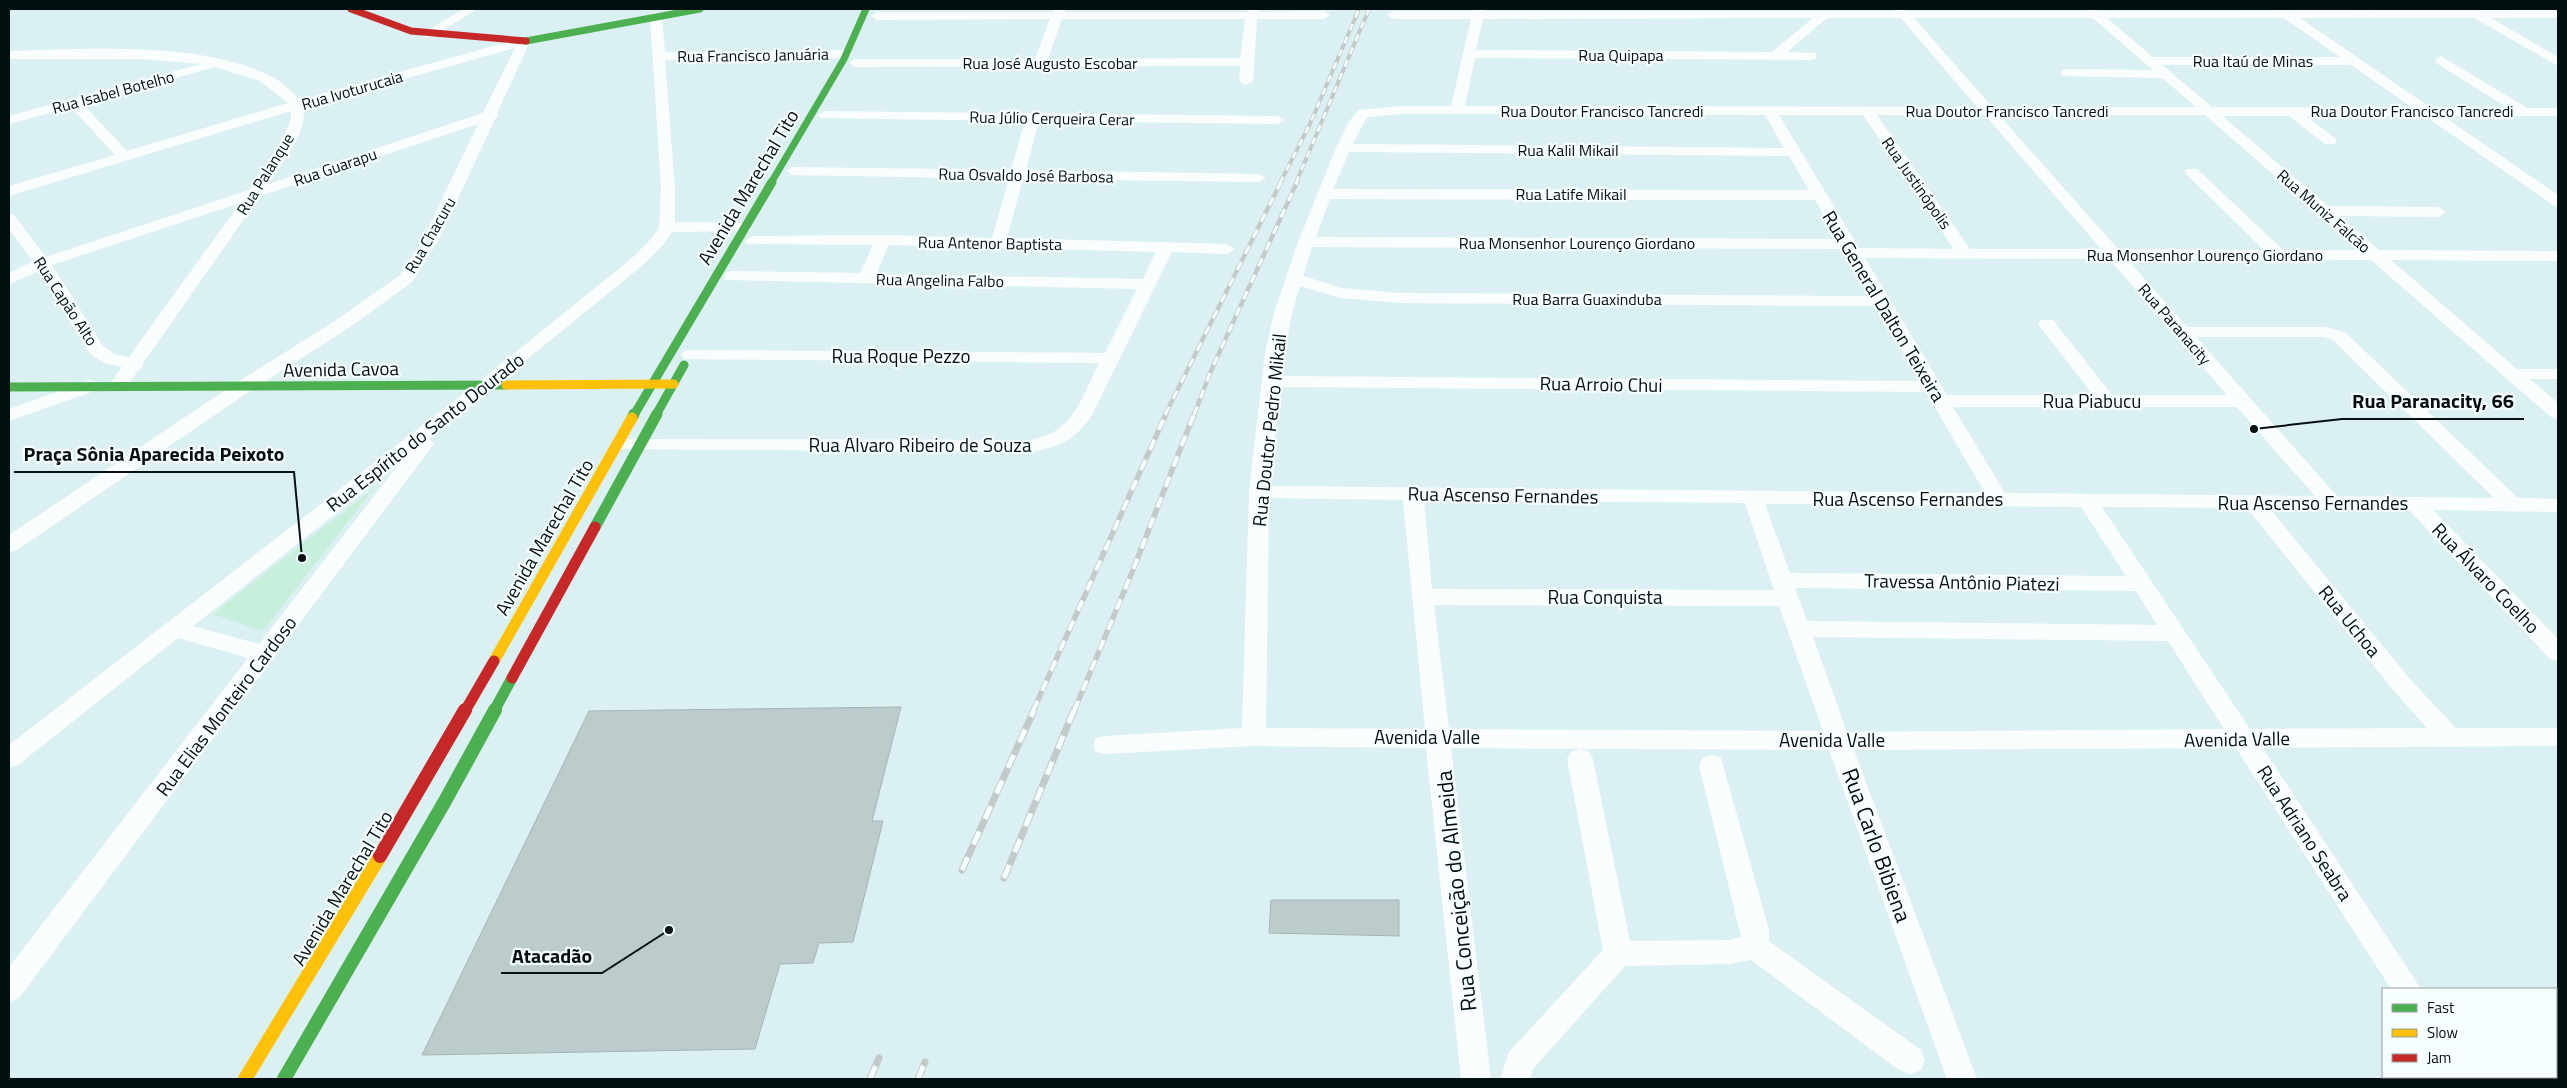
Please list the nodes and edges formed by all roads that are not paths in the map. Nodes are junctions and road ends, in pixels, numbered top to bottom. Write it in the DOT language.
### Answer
graph roads {
  1 [pos="351,9"];
  2 [pos="471,9"];
  3 [pos="700,9"];
  4 [pos="866,9"];
  5 [pos="2548,9"];
  6 [pos="2283,11"];
  7 [pos="2471,11"];
  8 [pos="997,12"];
  9 [pos="1252,12"];
  10 [pos="1478,12"];
  11 [pos="1902,12"];
  12 [pos="2093,12"];
  13 [pos="1059,13"];
  14 [pos="1825,14"];
  15 [pos="2558,14"];
  16 [pos="1324,15"];
  17 [pos="1394,15"];
  18 [pos="656,17"];
  19 [pos="876,17"];
  20 [pos="428,34"];
  21 [pos="522,42"];
  22 [pos="862,47"];
  23 [pos="1468,54"];
  24 [pos="9,55"];
  25 [pos="660,56"];
  26 [pos="1774,56"];
  27 [pos="1811,56"];
  28 [pos="850,58"];
  29 [pos="2441,60"];
  30 [pos="2151,61"];
  31 [pos="2356,61"];
  32 [pos="1246,62"];
  33 [pos="2558,62"];
  34 [pos="218,63"];
  35 [pos="1040,63"];
  36 [pos="2067,73"];
  37 [pos="2166,74"];
  38 [pos="1246,81"];
  39 [pos="74,102"];
  40 [pos="297,105"];
  41 [pos="1457,110"];
  42 [pos="1770,110"];
  43 [pos="1867,111"];
  44 [pos="1989,111"];
  45 [pos="2209,111"];
  46 [pos="2292,111"];
  47 [pos="2426,111"];
  48 [pos="2524,112"];
  49 [pos="2558,112"];
  50 [pos="492,115"];
  51 [pos="1034,118"];
  52 [pos="823,119"];
  53 [pos="9,120"];
  54 [pos="1278,120"];
  55 [pos="2330,142"];
  56 [pos="1343,148"];
  57 [pos="1793,152"];
  58 [pos="802,155"];
  59 [pos="125,157"];
  60 [pos="2192,172"];
  61 [pos="791,175"];
  62 [pos="1017,175"];
  63 [pos="1259,178"];
  64 [pos="2531,183"];
  65 [pos="2558,183"];
  66 [pos="9,191"];
  67 [pos="254,194"];
  68 [pos="1324,194"];
  69 [pos="1818,195"];
  70 [pos="2558,202"];
  71 [pos="2324,211"];
  72 [pos="2438,212"];
  73 [pos="9,218"];
  74 [pos="762,225"];
  75 [pos="667,227"];
  76 [pos="748,234"];
  77 [pos="883,240"];
  78 [pos="1306,242"];
  79 [pos="998,244"];
  80 [pos="1167,247"];
  81 [pos="1227,248"];
  82 [pos="1850,249"];
  83 [pos="1966,254"];
  84 [pos="2116,255"];
  85 [pos="2279,255"];
  86 [pos="2375,256"];
  87 [pos="2558,256"];
  88 [pos="42,263"];
  89 [pos="736,269"];
  90 [pos="866,278"];
  91 [pos="9,279"];
  92 [pos="1295,279"];
  93 [pos="1149,284"];
  94 [pos="1881,301"];
  95 [pos="2047,324"];
  96 [pos="2183,332"];
  97 [pos="692,350"];
  98 [pos="1112,358"];
  99 [pos="136,364"];
  100 [pos="2512,374"];
  101 [pos="2558,374"];
  102 [pos="1270,381"];
  103 [pos="488,384"];
  104 [pos="652,384"];
  105 [pos="674,384"];
  106 [pos="90,386"];
  107 [pos="118,386"];
  108 [pos="9,387"];
  109 [pos="243,387"];
  110 [pos="1937,394"];
  111 [pos="2107,401"];
  112 [pos="2243,401"];
  113 [pos="2558,413"];
  114 [pos="9,415"];
  115 [pos="441,421"];
  116 [pos="617,445"];
  117 [pos="641,445"];
  118 [pos="1258,492"];
  119 [pos="1413,494"];
  120 [pos="1753,498"];
  121 [pos="1999,500"];
  122 [pos="2088,501"];
  123 [pos="2253,502"];
  124 [pos="2332,503"];
  125 [pos="2415,504"];
  126 [pos="2512,504"];
  127 [pos="2558,505"];
  128 [pos="14,540"];
  129 [pos="2142,584"];
  130 [pos="1785,589"];
  131 [pos="1422,597"];
  132 [pos="172,629"];
  133 [pos="1798,629"];
  134 [pos="2174,633"];
  135 [pos="2558,653"];
  136 [pos="266,654"];
  137 [pos="2448,736"];
  138 [pos="1254,737"];
  139 [pos="1438,737"];
  140 [pos="2558,737"];
  141 [pos="2243,739"];
  142 [pos="1839,741"];
  143 [pos="1105,744"];
  144 [pos="9,758"];
  145 [pos="1580,759"];
  146 [pos="1712,765"];
  147 [pos="1754,947"];
  148 [pos="1618,954"];
  149 [pos="2406,988"];
  150 [pos="9,989"];
  151 [pos="1910,1060"];
  152 [pos="245,1079"];
  153 [pos="284,1079"];
  154 [pos="1476,1079"];
  155 [pos="1515,1079"];
  156 [pos="1962,1079"];
  1 -- 20 [label="main road"];
  2 -- 20 [label="street"];
  3 -- 18 [label="main road, Rua Ivoturucaia"];
  4 -- 28 [label="main road, Avenida Marechal Tito"];
  5 -- 15 [label="street"];
  6 -- 7 [label="street"];
  6 -- 12 [label="street"];
  6 -- 31 [label="street"];
  7 -- 15 [label="street"];
  7 -- 33 [label="street"];
  8 -- 13 [label="street"];
  8 -- 19 [label="street"];
  9 -- 13 [label="street"];
  9 -- 16 [label="street"];
  9 -- 32 [label="street"];
  10 -- 14 [label="street"];
  10 -- 17 [label="street"];
  10 -- 23 [label="street"];
  11 -- 12 [label="street"];
  11 -- 14 [label="street"];
  11 -- 44 [label="street, Rua Paranacity"];
  12 -- 30 [label="street, Rua Muniz Falcão"];
  13 -- 35 [label="street"];
  14 -- 26 [label="street"];
  18 -- 21 [label="main road, Rua Ivoturucaia"];
  18 -- 25 [label="street"];
  20 -- 21 [label="main road"];
  21 -- 40 [label="street, Rua Ivoturucaia"];
  21 -- 50 [label="street, Rua Chacuru"];
  22 -- 28 [label="main road, Avenida Marechal Tito"];
  23 -- 26 [label="street, Rua Quipapa"];
  23 -- 41 [label="street"];
  24 -- 34 [label="street"];
  25 -- 28 [label="street, Rua Francisco Januária"];
  25 -- 75 [label="street"];
  26 -- 27 [label="street, Rua Quipapa"];
  28 -- 35 [label="street, Rua José Augusto Escobar"];
  28 -- 52 [label="main road, Avenida Marechal Tito"];
  28 -- 76 [label="main road, Avenida Marechal Tito"];
  29 -- 48 [label="street"];
  30 -- 31 [label="street, Rua Itaú de Minas"];
  30 -- 37 [label="street, Rua Muniz Falcão"];
  31 -- 47 [label="street"];
  32 -- 35 [label="street, Rua José Augusto Escobar"];
  32 -- 38 [label="street"];
  34 -- 39 [label="street, Rua Isabel Botelho"];
  34 -- 40 [label="street"];
  36 -- 37 [label="street"];
  37 -- 45 [label="street, Rua Muniz Falcão"];
  39 -- 53 [label="street, Rua Isabel Botelho"];
  39 -- 59 [label="street"];
  40 -- 59 [label="street, Rua Ivoturucaia"];
  40 -- 67 [label="street, Rua Palanque"];
  41 -- 42 [label="street, Rua Doutor Francisco Tancredi"];
  41 -- 56 [label="street, Rua Doutor Pedro Mikail"];
  42 -- 43 [label="street, Rua Doutor Francisco Tancredi"];
  42 -- 57 [label="street, Rua General Dalton Teixeira"];
  43 -- 44 [label="street, Rua Doutor Francisco Tancredi"];
  43 -- 83 [label="street, Rua Justinópolis"];
  44 -- 45 [label="street, Rua Doutor Francisco Tancredi"];
  44 -- 84 [label="street, Rua Paranacity"];
  45 -- 46 [label="street, Rua Doutor Francisco Tancredi"];
  45 -- 71 [label="street, Rua Muniz Falcão"];
  46 -- 47 [label="street, Rua Doutor Francisco Tancredi"];
  46 -- 55 [label="street"];
  47 -- 48 [label="street, Rua Doutor Francisco Tancredi"];
  47 -- 64 [label="street"];
  48 -- 49 [label="street, Rua Doutor Francisco Tancredi"];
  50 -- 67 [label="street, Rua Guarapu"];
  50 -- 109 [label="street, Rua Chacuru"];
  51 -- 52 [label="street, Rua Júlio Cerqueira Cerar"];
  51 -- 54 [label="street, Rua Júlio Cerqueira Cerar"];
  51 -- 62 [label="street"];
  56 -- 57 [label="street, Rua Kalil Mikail"];
  56 -- 68 [label="street, Rua Doutor Pedro Mikail"];
  57 -- 69 [label="street, Rua General Dalton Teixeira"];
  58 -- 61 [label="main road, Avenida Marechal Tito"];
  59 -- 66 [label="street, Rua Ivoturucaia"];
  60 -- 85 [label="street"];
  61 -- 62 [label="street, Rua Osvaldo José Barbosa"];
  62 -- 63 [label="street, Rua Osvaldo José Barbosa"];
  62 -- 79 [label="street"];
  64 -- 65 [label="street"];
  64 -- 70 [label="street"];
  67 -- 88 [label="street, Rua Guarapu"];
  67 -- 99 [label="street, Rua Palanque"];
  68 -- 69 [label="street, Rua Latife Mikail"];
  68 -- 78 [label="street, Rua Doutor Pedro Mikail"];
  69 -- 82 [label="street, Rua General Dalton Teixeira"];
  71 -- 72 [label="street"];
  71 -- 86 [label="street, Rua Muniz Falcão"];
  73 -- 88 [label="street, Rua Capão Alto"];
  74 -- 76 [label="main road, Avenida Marechal Tito"];
  75 -- 76 [label="street, Rua Antenor Baptista"];
  75 -- 103 [label="street, Rua Espírito do Santo Dourado"];
  76 -- 77 [label="street, Rua Antenor Baptista"];
  76 -- 89 [label="main road, Avenida Marechal Tito"];
  76 -- 104 [label="main road, Avenida Marechal Tito"];
  77 -- 79 [label="street, Rua Antenor Baptista"];
  77 -- 90 [label="street"];
  78 -- 82 [label="street, Rua Monsenhor Lourenço Giordano"];
  78 -- 92 [label="street, Rua Doutor Pedro Mikail"];
  79 -- 80 [label="street, Rua Antenor Baptista"];
  80 -- 81 [label="street, Rua Antenor Baptista"];
  80 -- 93 [label="street, Rua Alvaro Ribeiro de Souza"];
  82 -- 83 [label="street, Rua Monsenhor Lourenço Giordano"];
  82 -- 94 [label="street, Rua General Dalton Teixeira"];
  83 -- 84 [label="street, Rua Monsenhor Lourenço Giordano"];
  84 -- 85 [label="street, Rua Monsenhor Lourenço Giordano"];
  84 -- 96 [label="street, Rua Paranacity"];
  85 -- 86 [label="street, Rua Monsenhor Lourenço Giordano"];
  86 -- 87 [label="street, Rua Monsenhor Lourenço Giordano"];
  86 -- 100 [label="street, Rua Muniz Falcão"];
  88 -- 91 [label="street, Rua Guarapu"];
  88 -- 99 [label="street, Rua Capão Alto"];
  89 -- 90 [label="street, Rua Angelina Falbo"];
  90 -- 93 [label="street, Rua Angelina Falbo"];
  92 -- 94 [label="street, Rua Barra Guaxinduba"];
  92 -- 102 [label="street, Rua Doutor Pedro Mikail"];
  93 -- 98 [label="street, Rua Alvaro Ribeiro de Souza"];
  94 -- 110 [label="street, Rua General Dalton Teixeira"];
  95 -- 111 [label="street"];
  96 -- 112 [label="street, Rua Paranacity"];
  96 -- 126 [label="street"];
  97 -- 98 [label="street, Rua Roque Pezzo"];
  97 -- 105 [label="main road, Avenida Marechal Tito"];
  98 -- 117 [label="street, Rua Alvaro Ribeiro de Souza"];
  99 -- 107 [label="street, Rua Palanque"];
  100 -- 101 [label="street"];
  100 -- 113 [label="street, Rua Muniz Falcão"];
  102 -- 110 [label="street, Rua Arroio Chui"];
  102 -- 118 [label="street, Rua Doutor Pedro Mikail"];
  103 -- 104 [label="main road, Avenida Cavoa"];
  103 -- 109 [label="main road, Avenida Cavoa"];
  103 -- 115 [label="street, Rua Espírito do Santo Dourado"];
  104 -- 105 [label="main road, Avenida Cavoa"];
  104 -- 116 [label="main road, Avenida Marechal Tito"];
  105 -- 117 [label="main road, Avenida Marechal Tito"];
  106 -- 107 [label="main road, Avenida Cavoa"];
  106 -- 108 [label="main road, Avenida Cavoa"];
  106 -- 114 [label="street"];
  107 -- 109 [label="main road, Avenida Cavoa"];
  109 -- 128 [label="street, Rua Chacuru"];
  110 -- 111 [label="street, Rua Piabucu"];
  110 -- 121 [label="street, Rua General Dalton Teixeira"];
  111 -- 112 [label="street, Rua Piabucu"];
  112 -- 124 [label="street, Rua Paranacity"];
  115 -- 132 [label="street, Rua Espírito do Santo Dourado"];
  115 -- 136 [label="street, Rua Elias Monteiro Cardoso"];
  116 -- 117 [label="street, Rua Alvaro Ribeiro de Souza"];
  116 -- 152 [label="main road, Avenida Marechal Tito"];
  117 -- 153 [label="main road, Avenida Marechal Tito"];
  118 -- 119 [label="street, Rua Ascenso Fernandes"];
  118 -- 138 [label="street, Rua Doutor Pedro Mikail"];
  119 -- 120 [label="street, Rua Ascenso Fernandes"];
  119 -- 131 [label="street, Rua Conceição do Almeida"];
  120 -- 121 [label="street, Rua Ascenso Fernandes"];
  120 -- 130 [label="street, Rua Carlo Bibiena"];
  121 -- 122 [label="street, Rua Ascenso Fernandes"];
  122 -- 123 [label="street, Rua Ascenso Fernandes"];
  122 -- 129 [label="street, Rua Adriano Seabra"];
  123 -- 124 [label="street, Rua Ascenso Fernandes"];
  123 -- 137 [label="street, Rua Uchoa"];
  124 -- 125 [label="street, Rua Ascenso Fernandes"];
  125 -- 126 [label="street, Rua Ascenso Fernandes"];
  125 -- 135 [label="street, Rua Álvaro Coelho"];
  126 -- 127 [label="street, Rua Ascenso Fernandes"];
  129 -- 130 [label="street, Travessa Antônio Piatezi"];
  129 -- 134 [label="street, Rua Adriano Seabra"];
  130 -- 131 [label="street, Rua Conquista"];
  130 -- 133 [label="street, Rua Carlo Bibiena"];
  131 -- 139 [label="street, Rua Conceição do Almeida"];
  132 -- 136 [label="street"];
  132 -- 144 [label="street, Rua Espírito do Santo Dourado"];
  133 -- 134 [label="street"];
  133 -- 142 [label="street, Rua Carlo Bibiena"];
  134 -- 141 [label="street, Rua Adriano Seabra"];
  136 -- 150 [label="street, Rua Elias Monteiro Cardoso"];
  137 -- 140 [label="street, Avenida Valle"];
  137 -- 141 [label="street, Avenida Valle"];
  138 -- 139 [label="street, Avenida Valle"];
  138 -- 143 [label="street, Avenida Valle"];
  139 -- 142 [label="street, Avenida Valle"];
  139 -- 154 [label="street, Rua Conceição do Almeida"];
  141 -- 142 [label="street, Avenida Valle"];
  141 -- 149 [label="street, Rua Adriano Seabra"];
  142 -- 156 [label="street, Rua Carlo Bibiena"];
  145 -- 148 [label="street"];
  146 -- 147 [label="street"];
  147 -- 148 [label="street"];
  147 -- 151 [label="street"];
  148 -- 155 [label="street"];
}
